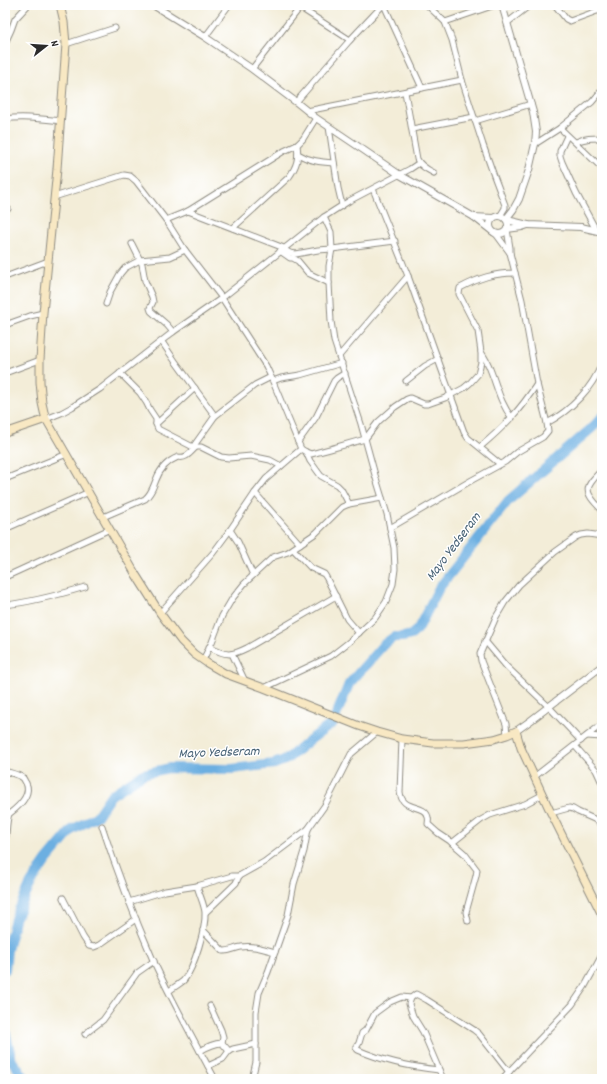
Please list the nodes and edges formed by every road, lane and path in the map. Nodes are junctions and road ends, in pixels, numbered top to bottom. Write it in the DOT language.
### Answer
graph roads {
  1 [pos="28,5"];
  2 [pos="60,5"];
  3 [pos="229,5"];
  4 [pos="384,5"];
  5 [pos="427,5"];
  6 [pos="495,5"];
  7 [pos="502,5"];
  8 [pos="530,5"];
  9 [pos="555,5"];
  10 [pos="155,6"];
  11 [pos="299,6"];
  12 [pos="602,11"];
  13 [pos="445,22"];
  14 [pos="507,23"];
  15 [pos="115,28"];
  16 [pos="205,37"];
  17 [pos="350,40"];
  18 [pos="5,43"];
  19 [pos="66,44"];
  20 [pos="252,70"];
  21 [pos="462,80"];
  22 [pos="422,88"];
  23 [pos="602,90"];
  24 [pos="405,92"];
  25 [pos="296,102"];
  26 [pos="531,104"];
  27 [pos="307,111"];
  28 [pos="316,118"];
  29 [pos="5,119"];
  30 [pos="475,119"];
  31 [pos="61,121"];
  32 [pos="329,127"];
  33 [pos="560,128"];
  34 [pos="412,129"];
  35 [pos="567,136"];
  36 [pos="602,138"];
  37 [pos="576,142"];
  38 [pos="297,144"];
  39 [pos="535,144"];
  40 [pos="298,154"];
  41 [pos="334,163"];
  42 [pos="419,163"];
  43 [pos="602,168"];
  44 [pos="434,173"];
  45 [pos="400,175"];
  46 [pos="373,189"];
  47 [pos="54,197"];
  48 [pos="342,205"];
  49 [pos="188,211"];
  50 [pos="324,217"];
  51 [pos="474,217"];
  52 [pos="493,218"];
  53 [pos="504,219"];
  54 [pos="166,220"];
  55 [pos="528,225"];
  56 [pos="233,228"];
  57 [pos="507,229"];
  58 [pos="599,231"];
  59 [pos="494,232"];
  60 [pos="395,241"];
  61 [pos="132,244"];
  62 [pos="282,249"];
  63 [pos="332,249"];
  64 [pos="185,250"];
  65 [pos="510,253"];
  66 [pos="140,260"];
  67 [pos="48,261"];
  68 [pos="515,273"];
  69 [pos="408,276"];
  70 [pos="5,277"];
  71 [pos="328,283"];
  72 [pos="222,298"];
  73 [pos="106,304"];
  74 [pos="43,312"];
  75 [pos="5,325"];
  76 [pos="174,332"];
  77 [pos="162,342"];
  78 [pos="481,352"];
  79 [pos="339,356"];
  80 [pos="438,359"];
  81 [pos="40,360"];
  82 [pos="342,363"];
  83 [pos="602,363"];
  84 [pos="5,373"];
  85 [pos="120,373"];
  86 [pos="345,373"];
  87 [pos="272,379"];
  88 [pos="406,381"];
  89 [pos="537,384"];
  90 [pos="194,388"];
  91 [pos="451,395"];
  92 [pos="215,416"];
  93 [pos="512,418"];
  94 [pos="46,419"];
  95 [pos="547,423"];
  96 [pos="156,424"];
  97 [pos="5,433"];
  98 [pos="365,439"];
  99 [pos="298,442"];
  100 [pos="195,447"];
  101 [pos="480,447"];
  102 [pos="304,451"];
  103 [pos="67,454"];
  104 [pos="500,464"];
  105 [pos="281,466"];
  106 [pos="602,470"];
  107 [pos="5,479"];
  108 [pos="89,492"];
  109 [pos="255,493"];
  110 [pos="382,498"];
  111 [pos="349,504"];
  112 [pos="602,510"];
  113 [pos="103,517"];
  114 [pos="390,528"];
  115 [pos="5,529"];
  116 [pos="110,529"];
  117 [pos="230,530"];
  118 [pos="602,536"];
  119 [pos="300,544"];
  120 [pos="293,548"];
  121 [pos="253,575"];
  122 [pos="5,576"];
  123 [pos="85,587"];
  124 [pos="336,596"];
  125 [pos="5,605"];
  126 [pos="160,613"];
  127 [pos="359,633"];
  128 [pos="485,641"];
  129 [pos="209,647"];
  130 [pos="232,654"];
  131 [pos="203,660"];
  132 [pos="602,666"];
  133 [pos="245,682"];
  134 [pos="264,688"];
  135 [pos="548,707"];
  136 [pos="506,724"];
  137 [pos="602,724"];
  138 [pos="516,730"];
  139 [pos="377,732"];
  140 [pos="507,735"];
  141 [pos="587,736"];
  142 [pos="602,737"];
  143 [pos="402,739"];
  144 [pos="580,741"];
  145 [pos="575,746"];
  146 [pos="521,748"];
  147 [pos="5,770"];
  148 [pos="534,777"];
  149 [pos="602,783"];
  150 [pos="542,795"];
  151 [pos="551,813"];
  152 [pos="602,825"];
  153 [pos="102,826"];
  154 [pos="308,829"];
  155 [pos="5,841"];
  156 [pos="452,842"];
  157 [pos="239,876"];
  158 [pos="197,886"];
  159 [pos="63,898"];
  160 [pos="129,902"];
  161 [pos="206,912"];
  162 [pos="602,915"];
  163 [pos="136,919"];
  164 [pos="468,921"];
  165 [pos="203,930"];
  166 [pos="275,952"];
  167 [pos="602,955"];
  168 [pos="154,961"];
  169 [pos="169,991"];
  170 [pos="411,998"];
  171 [pos="210,1006"];
  172 [pos="85,1034"];
  173 [pos="222,1043"];
  174 [pos="256,1044"];
  175 [pos="200,1051"];
  176 [pos="229,1052"];
  177 [pos="208,1066"];
  178 [pos="439,1070"];
  179 [pos="509,1072"];
  180 [pos="215,1079"];
  181 [pos="252,1079"];
  182 [pos="443,1079"];
  183 [pos="502,1079"];
  1 -- 18 [label="street"];
  2 -- 19 [label="main road"];
  3 -- 16 [label="street"];
  4 -- 17 [label="street"];
  4 -- 22 [label="street"];
  5 -- 13 [label="street"];
  6 -- 13 [label="street"];
  7 -- 14 [label="street"];
  8 -- 14 [label="street"];
  9 -- 12 [label="street"];
  10 -- 16 [label="street"];
  11 -- 17 [label="street"];
  11 -- 20 [label="street"];
  13 -- 21 [label="street"];
  14 -- 26 [label="street"];
  15 -- 19 [label="street"];
  16 -- 20 [label="street"];
  17 -- 25 [label="street"];
  19 -- 31 [label="main road"];
  20 -- 25 [label="street"];
  21 -- 22 [label="street"];
  21 -- 30 [label="street"];
  22 -- 24 [label="street"];
  23 -- 33 [label="street"];
  24 -- 27 [label="street"];
  24 -- 34 [label="street"];
  25 -- 27 [label="street"];
  26 -- 30 [label="street"];
  26 -- 39 [label="street"];
  27 -- 28 [label="street"];
  28 -- 32 [label="street"];
  28 -- 38 [label="street"];
  29 -- 31 [label="street"];
  30 -- 34 [label="street"];
  30 -- 53 [label="street"];
  31 -- 47 [label="main road"];
  32 -- 41 [label="street"];
  32 -- 45 [label="street"];
  33 -- 35 [label="street"];
  33 -- 39 [label="street"];
  34 -- 42 [label="street"];
  35 -- 37 [label="street"];
  35 -- 58 [label="street"];
  36 -- 37 [label="street"];
  37 -- 43 [label="street"];
  38 -- 40 [label="street"];
  38 -- 49 [label="street"];
  39 -- 53 [label="street"];
  40 -- 41 [label="street"];
  40 -- 56 [label="street"];
  41 -- 48 [label="street"];
  42 -- 44 [label="street"];
  42 -- 45 [label="street"];
  45 -- 46 [label="street"];
  45 -- 51 [label="street"];
  46 -- 48 [label="street"];
  46 -- 60 [label="street"];
  47 -- 54 [label="street"];
  47 -- 67 [label="main road"];
  48 -- 50 [label="street"];
  49 -- 54 [label="street"];
  49 -- 56 [label="street"];
  50 -- 62 [label="street"];
  50 -- 63 [label="street"];
  51 -- 52 [label="street"];
  51 -- 59 [label="street"];
  52 -- 53 [label="street"];
  52 -- 59 [label="street"];
  53 -- 55 [label="street"];
  53 -- 57 [label="street"];
  54 -- 64 [label="street"];
  55 -- 57 [label="street"];
  55 -- 58 [label="street"];
  56 -- 62 [label="street"];
  57 -- 59 [label="street"];
  57 -- 65 [label="street"];
  59 -- 65 [label="street"];
  60 -- 63 [label="street"];
  60 -- 69 [label="street"];
  61 -- 66 [label="street"];
  62 -- 63 [label="street"];
  62 -- 71 [label="street"];
  62 -- 72 [label="street"];
  63 -- 71 [label="street"];
  64 -- 66 [label="street"];
  64 -- 72 [label="street"];
  65 -- 68 [label="street"];
  66 -- 73 [label="street"];
  66 -- 76 [label="street"];
  67 -- 70 [label="street"];
  67 -- 74 [label="main road"];
  68 -- 78 [label="street"];
  68 -- 89 [label="street"];
  69 -- 79 [label="street"];
  69 -- 80 [label="street"];
  71 -- 79 [label="street"];
  72 -- 76 [label="street"];
  72 -- 87 [label="street"];
  74 -- 75 [label="street"];
  74 -- 81 [label="main road"];
  76 -- 77 [label="street"];
  77 -- 85 [label="street"];
  77 -- 90 [label="street"];
  78 -- 91 [label="street"];
  78 -- 93 [label="street"];
  79 -- 82 [label="street"];
  80 -- 88 [label="street"];
  80 -- 91 [label="street"];
  81 -- 84 [label="street"];
  81 -- 94 [label="main road"];
  82 -- 86 [label="street"];
  82 -- 87 [label="street"];
  83 -- 95 [label="street"];
  85 -- 94 [label="street"];
  85 -- 96 [label="street"];
  86 -- 98 [label="street"];
  86 -- 99 [label="street"];
  87 -- 92 [label="street"];
  87 -- 99 [label="street"];
  89 -- 93 [label="street"];
  89 -- 95 [label="street"];
  90 -- 92 [label="street"];
  90 -- 96 [label="street"];
  91 -- 98 [label="street"];
  91 -- 101 [label="street"];
  92 -- 100 [label="street"];
  93 -- 101 [label="street"];
  94 -- 97 [label="main road"];
  94 -- 103 [label="main road"];
  95 -- 104 [label="street"];
  96 -- 100 [label="street"];
  98 -- 102 [label="street"];
  98 -- 110 [label="street"];
  99 -- 102 [label="street"];
  100 -- 105 [label="street"];
  100 -- 113 [label="street"];
  101 -- 104 [label="street"];
  102 -- 105 [label="street"];
  102 -- 111 [label="street"];
  103 -- 107 [label="street"];
  103 -- 108 [label="main road"];
  104 -- 114 [label="street"];
  105 -- 109 [label="street"];
  106 -- 112 [label="street"];
  108 -- 113 [label="main road"];
  108 -- 115 [label="street"];
  109 -- 117 [label="street"];
  109 -- 119 [label="street"];
  110 -- 111 [label="street"];
  110 -- 114 [label="street"];
  111 -- 119 [label="street"];
  113 -- 116 [label="main road"];
  114 -- 127 [label="street"];
  116 -- 122 [label="street"];
  116 -- 126 [label="main road"];
  117 -- 121 [label="street"];
  117 -- 126 [label="street"];
  118 -- 128 [label="street"];
  119 -- 120 [label="street"];
  120 -- 121 [label="street"];
  120 -- 124 [label="street"];
  121 -- 129 [label="street"];
  123 -- 125 [label="street"];
  124 -- 127 [label="street"];
  124 -- 130 [label="street"];
  126 -- 131 [label="main road"];
  127 -- 134 [label="street"];
  128 -- 135 [label="street"];
  128 -- 136 [label="street"];
  129 -- 130 [label="street"];
  129 -- 131 [label="street"];
  130 -- 133 [label="street"];
  131 -- 133 [label="main road"];
  132 -- 135 [label="street"];
  133 -- 134 [label="main road"];
  134 -- 139 [label="main road"];
  135 -- 138 [label="street"];
  135 -- 144 [label="street"];
  136 -- 138 [label="street"];
  136 -- 140 [label="street"];
  137 -- 141 [label="street"];
  138 -- 140 [label="main road"];
  138 -- 146 [label="main road"];
  139 -- 143 [label="main road"];
  139 -- 154 [label="street"];
  140 -- 143 [label="main road"];
  140 -- 146 [label="main road"];
  141 -- 142 [label="street"];
  141 -- 144 [label="street"];
  143 -- 156 [label="street"];
  144 -- 145 [label="street"];
  145 -- 148 [label="street"];
  145 -- 149 [label="street"];
  146 -- 148 [label="main road"];
  147 -- 155 [label="street"];
  148 -- 150 [label="main road"];
  150 -- 151 [label="main road"];
  150 -- 156 [label="street"];
  151 -- 152 [label="street"];
  151 -- 162 [label="main road"];
  153 -- 160 [label="street"];
  154 -- 157 [label="street"];
  154 -- 166 [label="street"];
  156 -- 164 [label="street"];
  157 -- 158 [label="street"];
  157 -- 161 [label="street"];
  158 -- 160 [label="street"];
  158 -- 161 [label="street"];
  159 -- 163 [label="street"];
  160 -- 163 [label="street"];
  161 -- 165 [label="street"];
  163 -- 168 [label="street"];
  165 -- 166 [label="street"];
  165 -- 169 [label="street"];
  166 -- 174 [label="street"];
  167 -- 179 [label="street"];
  168 -- 169 [label="street"];
  168 -- 172 [label="street"];
  169 -- 175 [label="street"];
  170 -- 178 [label="street"];
  170 -- 178 [label="street"];
  170 -- 179 [label="street"];
  171 -- 173 [label="street"];
  173 -- 175 [label="street"];
  173 -- 176 [label="street"];
  174 -- 176 [label="street"];
  174 -- 181 [label="street"];
  175 -- 177 [label="street"];
  176 -- 177 [label="street"];
  177 -- 180 [label="street"];
  178 -- 182 [label="street"];
  179 -- 183 [label="street"];
}
